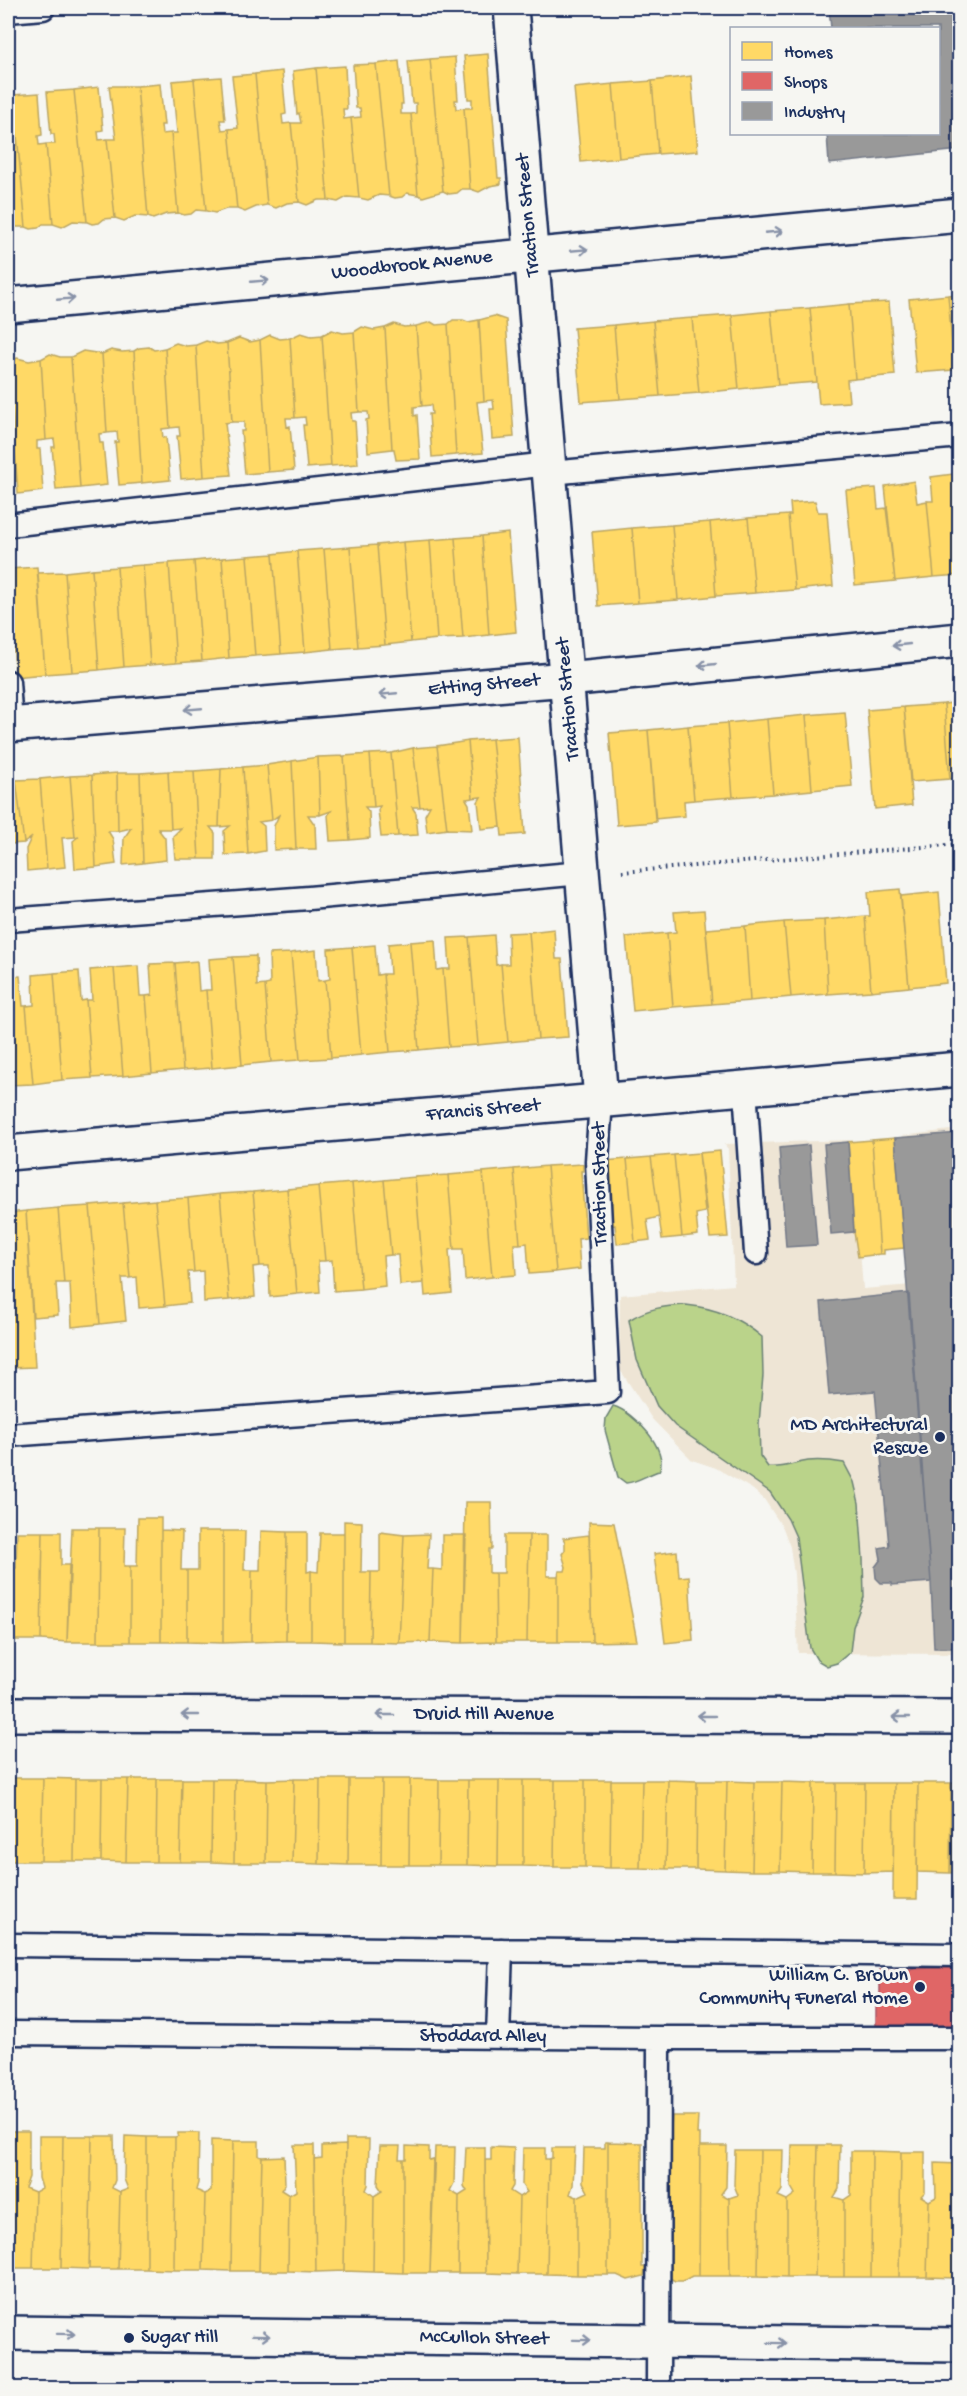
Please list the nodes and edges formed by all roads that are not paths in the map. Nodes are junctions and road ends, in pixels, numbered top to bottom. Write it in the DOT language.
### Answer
graph roads {
  1 [pos="43,8"];
  2 [pos="511,8"];
  3 [pos="8,10"];
  4 [pos="960,215"];
  5 [pos="532,254"];
  6 [pos="8,305"];
  7 [pos="960,436"];
  8 [pos="550,468"];
  9 [pos="8,525"];
  10 [pos="960,640"];
  11 [pos="567,679"];
  12 [pos="8,682"];
  13 [pos="9,725"];
  14 [pos="582,873"];
  15 [pos="8,920"];
  16 [pos="960,1069"];
  17 [pos="745,1088"];
  18 [pos="601,1100"];
  19 [pos="8,1153"];
  20 [pos="756,1253"];
  21 [pos="8,1435"];
  22 [pos="8,1714"];
  23 [pos="960,1717"];
  24 [pos="8,1945"];
  25 [pos="501,1950"];
  26 [pos="960,1955"];
  27 [pos="8,2033"];
  28 [pos="498,2037"];
  29 [pos="660,2038"];
  30 [pos="960,2038"];
  31 [pos="8,2333"];
  32 [pos="658,2341"];
  33 [pos="960,2345"];
  34 [pos="658,2388"];
  1 -- 3 [label="lane"];
  2 -- 5 [label="street, Traction Street"];
  5 -- 4 [label="street, Woodbrook Avenue, one-way"];
  6 -- 5 [label="street, Woodbrook Avenue, one-way"];
  5 -- 8 [label="street, Traction Street"];
  7 -- 8 [label="lane"];
  8 -- 9 [label="lane"];
  8 -- 11 [label="street, Traction Street"];
  10 -- 11 [label="street, Etting Street, one-way"];
  11 -- 13 [label="street, Etting Street, one-way"];
  11 -- 14 [label="street, Traction Street"];
  12 -- 13 [label="lane"];
  14 -- 15 [label="lane"];
  14 -- 18 [label="street, Traction Street"];
  16 -- 17 [label="street, Francis Street"];
  17 -- 18 [label="street, Francis Street"];
  17 -- 20 [label="lane"];
  18 -- 19 [label="street, Francis Street"];
  18 -- 21 [label="lane, Traction Street"];
  23 -- 22 [label="street, Druid Hill Avenue, one-way"];
  24 -- 25 [label="lane"];
  25 -- 26 [label="lane"];
  25 -- 28 [label="lane"];
  27 -- 28 [label="lane, Stoddard Alley"];
  28 -- 29 [label="lane, Stoddard Alley"];
  29 -- 30 [label="lane, Stoddard Alley"];
  29 -- 32 [label="lane"];
  31 -- 32 [label="street, McCulloh Street, one-way"];
  32 -- 33 [label="street, McCulloh Street, one-way"];
  32 -- 34 [label="lane"];
}
